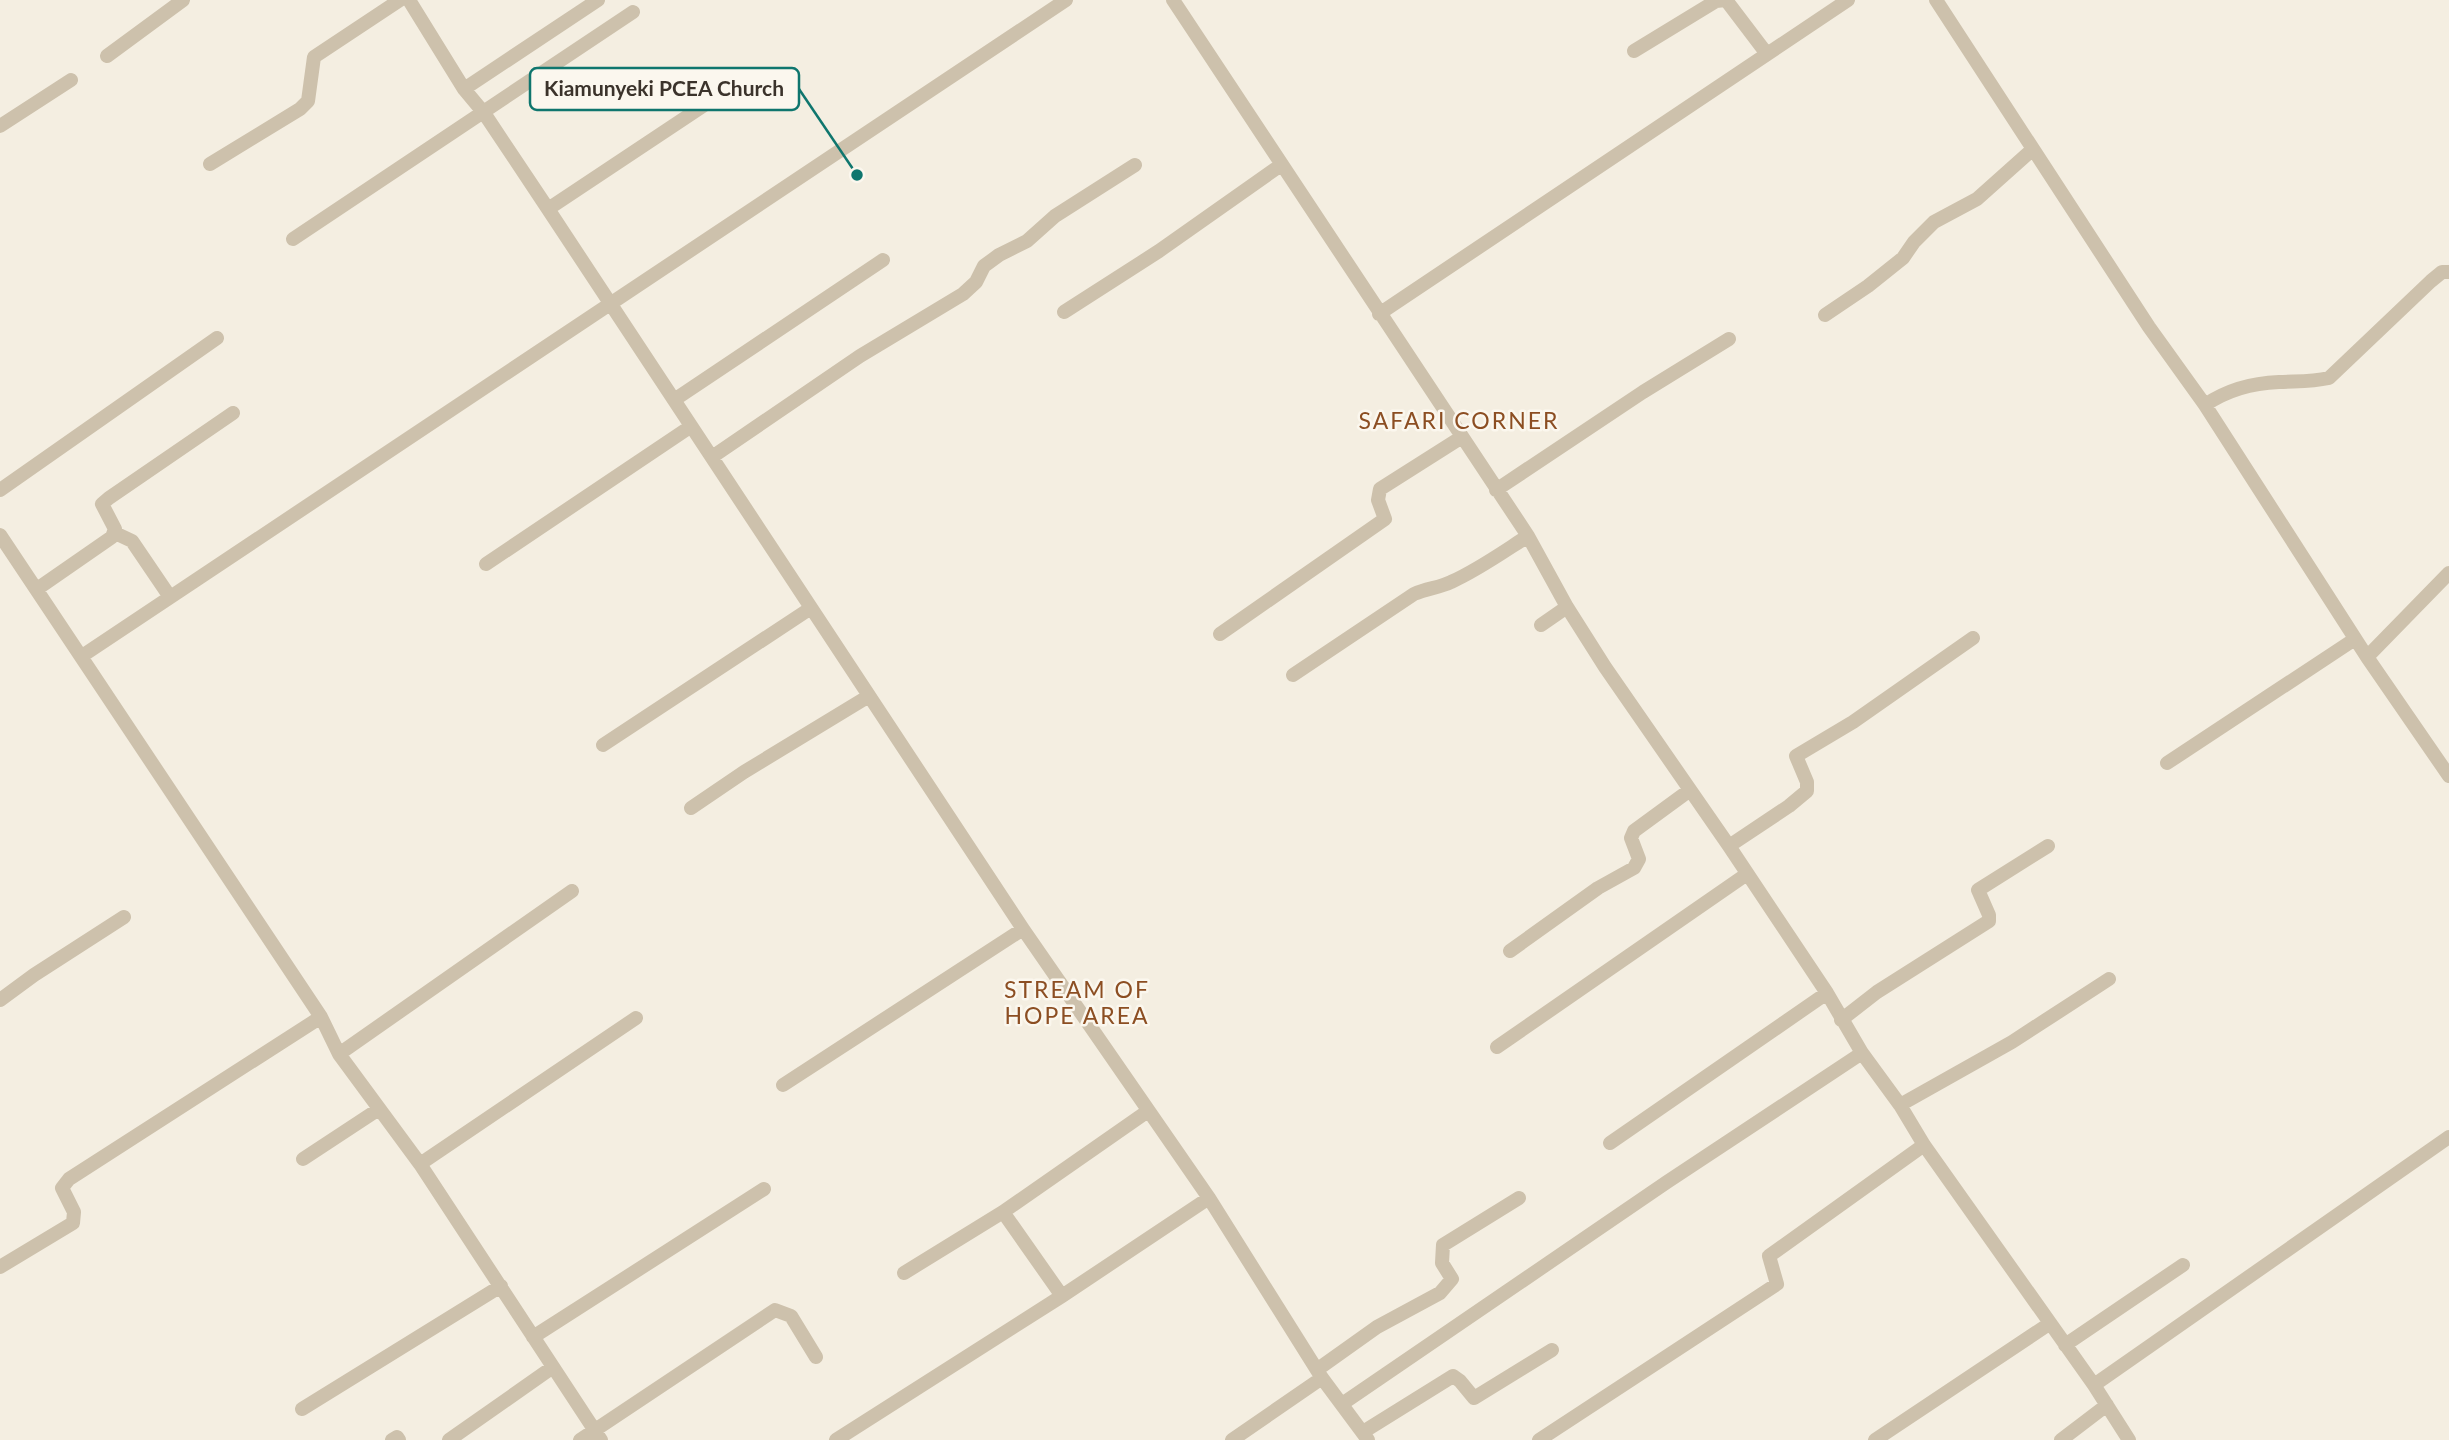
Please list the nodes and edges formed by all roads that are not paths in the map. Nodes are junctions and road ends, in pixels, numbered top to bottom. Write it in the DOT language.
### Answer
graph roads {
  1 [pos="183,0"];
  2 [pos="400,0"];
  3 [pos="409,0"];
  4 [pos="598,0"];
  5 [pos="1066,0"];
  6 [pos="1173,0"];
  7 [pos="1848,0"];
  8 [pos="1936,0"];
  9 [pos="632,12"];
  10 [pos="1634,51"];
  11 [pos="1766,54"];
  12 [pos="107,56"];
  13 [pos="71,80"];
  14 [pos="733,86"];
  15 [pos="464,89"];
  16 [pos="484,113"];
  17 [pos="0,126"];
  18 [pos="2033,149"];
  19 [pos="210,164"];
  20 [pos="1136,164"];
  21 [pos="1281,165"];
  22 [pos="548,209"];
  23 [pos="293,239"];
  24 [pos="883,260"];
  25 [pos="2449,272"];
  26 [pos="610,303"];
  27 [pos="1064,312"];
  28 [pos="1379,314"];
  29 [pos="1825,314"];
  30 [pos="217,338"];
  31 [pos="1730,339"];
  32 [pos="674,400"];
  33 [pos="2205,405"];
  34 [pos="233,413"];
  35 [pos="691,427"];
  36 [pos="1462,437"];
  37 [pos="712,457"];
  38 [pos="0,490"];
  39 [pos="1496,490"];
  40 [pos="115,533"];
  41 [pos="1528,536"];
  42 [pos="2,543"];
  43 [pos="486,564"];
  44 [pos="2449,573"];
  45 [pos="37,589"];
  46 [pos="170,597"];
  47 [pos="1567,607"];
  48 [pos="811,608"];
  49 [pos="1541,625"];
  50 [pos="1220,634"];
  51 [pos="1973,638"];
  52 [pos="2355,639"];
  53 [pos="82,656"];
  54 [pos="2367,657"];
  55 [pos="1293,675"];
  56 [pos="869,696"];
  57 [pos="603,745"];
  58 [pos="2168,763"];
  59 [pos="2449,776"];
  60 [pos="1690,790"];
  61 [pos="691,808"];
  62 [pos="1729,846"];
  63 [pos="2048,846"];
  64 [pos="1747,874"];
  65 [pos="572,891"];
  66 [pos="124,917"];
  67 [pos="1023,929"];
  68 [pos="1510,951"];
  69 [pos="2109,979"];
  70 [pos="1827,993"];
  71 [pos="0,1000"];
  72 [pos="321,1017"];
  73 [pos="636,1018"];
  74 [pos="1841,1020"];
  75 [pos="1497,1047"];
  76 [pos="1862,1052"];
  77 [pos="339,1054"];
  78 [pos="783,1085"];
  79 [pos="1900,1105"];
  80 [pos="379,1109"];
  81 [pos="1148,1111"];
  82 [pos="2449,1137"];
  83 [pos="1610,1143"];
  84 [pos="1924,1145"];
  85 [pos="303,1159"];
  86 [pos="420,1164"];
  87 [pos="764,1189"];
  88 [pos="1209,1198"];
  89 [pos="1519,1198"];
  90 [pos="1003,1212"];
  91 [pos="2183,1265"];
  92 [pos="0,1267"];
  93 [pos="904,1273"];
  94 [pos="501,1286"];
  95 [pos="1062,1296"];
  96 [pos="2049,1324"];
  97 [pos="533,1337"];
  98 [pos="2065,1345"];
  99 [pos="1552,1350"];
  100 [pos="817,1357"];
  101 [pos="553,1367"];
  102 [pos="1320,1373"];
  103 [pos="2094,1385"];
  104 [pos="1342,1404"];
  105 [pos="2107,1405"];
  106 [pos="302,1409"];
  107 [pos="598,1435"];
  108 [pos="1365,1436"];
  109 [pos="392,1440"];
  110 [pos="399,1440"];
  111 [pos="449,1440"];
  112 [pos="580,1440"];
  113 [pos="836,1440"];
  114 [pos="1231,1440"];
  115 [pos="1539,1440"];
  116 [pos="1875,1440"];
  117 [pos="2061,1440"];
  118 [pos="2129,1440"];
  1 -- 12 [label="street"];
  2 -- 19 [label="street"];
  3 -- 15 [label="street"];
  4 -- 15 [label="street"];
  5 -- 26 [label="street"];
  6 -- 21 [label="street"];
  7 -- 11 [label="street"];
  8 -- 18 [label="street"];
  9 -- 16 [label="street"];
  10 -- 11 [label="street"];
  11 -- 28 [label="street"];
  13 -- 17 [label="street"];
  14 -- 22 [label="street"];
  15 -- 16 [label="street"];
  16 -- 22 [label="street"];
  16 -- 23 [label="street"];
  18 -- 29 [label="street"];
  18 -- 33 [label="street"];
  20 -- 37 [label="street"];
  21 -- 27 [label="street"];
  21 -- 28 [label="street"];
  22 -- 26 [label="street"];
  24 -- 32 [label="street"];
  25 -- 33 [label="street"];
  26 -- 32 [label="street"];
  26 -- 46 [label="street"];
  28 -- 36 [label="street"];
  30 -- 38 [label="street"];
  31 -- 39 [label="street"];
  32 -- 35 [label="street"];
  33 -- 52 [label="street"];
  34 -- 40 [label="street"];
  35 -- 37 [label="street"];
  35 -- 43 [label="street"];
  36 -- 39 [label="street"];
  36 -- 50 [label="street"];
  37 -- 48 [label="street"];
  39 -- 41 [label="street"];
  40 -- 45 [label="street"];
  40 -- 46 [label="street"];
  41 -- 47 [label="street"];
  41 -- 55 [label="street"];
  42 -- 45 [label="street"];
  44 -- 54 [label="street"];
  45 -- 53 [label="street"];
  46 -- 53 [label="street"];
  47 -- 49 [label="street"];
  47 -- 60 [label="street"];
  48 -- 56 [label="street"];
  48 -- 57 [label="street"];
  51 -- 62 [label="street"];
  52 -- 54 [label="street"];
  52 -- 58 [label="street"];
  53 -- 72 [label="street"];
  54 -- 59 [label="street"];
  56 -- 61 [label="street"];
  56 -- 67 [label="street"];
  60 -- 62 [label="street"];
  60 -- 68 [label="street"];
  62 -- 64 [label="street"];
  63 -- 74 [label="street"];
  64 -- 70 [label="street"];
  64 -- 75 [label="street"];
  65 -- 77 [label="street"];
  66 -- 71 [label="street"];
  67 -- 78 [label="street"];
  67 -- 81 [label="street"];
  69 -- 79 [label="street"];
  70 -- 74 [label="street"];
  70 -- 83 [label="street"];
  72 -- 77 [label="street"];
  72 -- 92 [label="street"];
  73 -- 86 [label="street"];
  74 -- 76 [label="street"];
  76 -- 79 [label="street"];
  76 -- 104 [label="street"];
  77 -- 80 [label="street"];
  79 -- 84 [label="street"];
  80 -- 85 [label="street"];
  80 -- 86 [label="street"];
  81 -- 88 [label="street"];
  81 -- 90 [label="street"];
  82 -- 103 [label="street"];
  84 -- 96 [label="street"];
  84 -- 115 [label="street"];
  86 -- 94 [label="street"];
  87 -- 97 [label="street"];
  88 -- 95 [label="street"];
  88 -- 102 [label="street"];
  89 -- 102 [label="street"];
  90 -- 93 [label="street"];
  90 -- 95 [label="street"];
  91 -- 98 [label="street"];
  94 -- 97 [label="street"];
  94 -- 106 [label="street"];
  95 -- 113 [label="street"];
  96 -- 98 [label="street"];
  96 -- 116 [label="street"];
  97 -- 101 [label="street"];
  98 -- 103 [label="street"];
  99 -- 108 [label="street"];
  100 -- 107 [label="street"];
  101 -- 107 [label="street"];
  101 -- 111 [label="street"];
  102 -- 104 [label="street"];
  102 -- 114 [label="street"];
  103 -- 105 [label="street"];
  104 -- 108 [label="street"];
  105 -- 117 [label="street"];
  105 -- 118 [label="street"];
  107 -- 112 [label="street"];
  109 -- 110 [label="street"];
}
